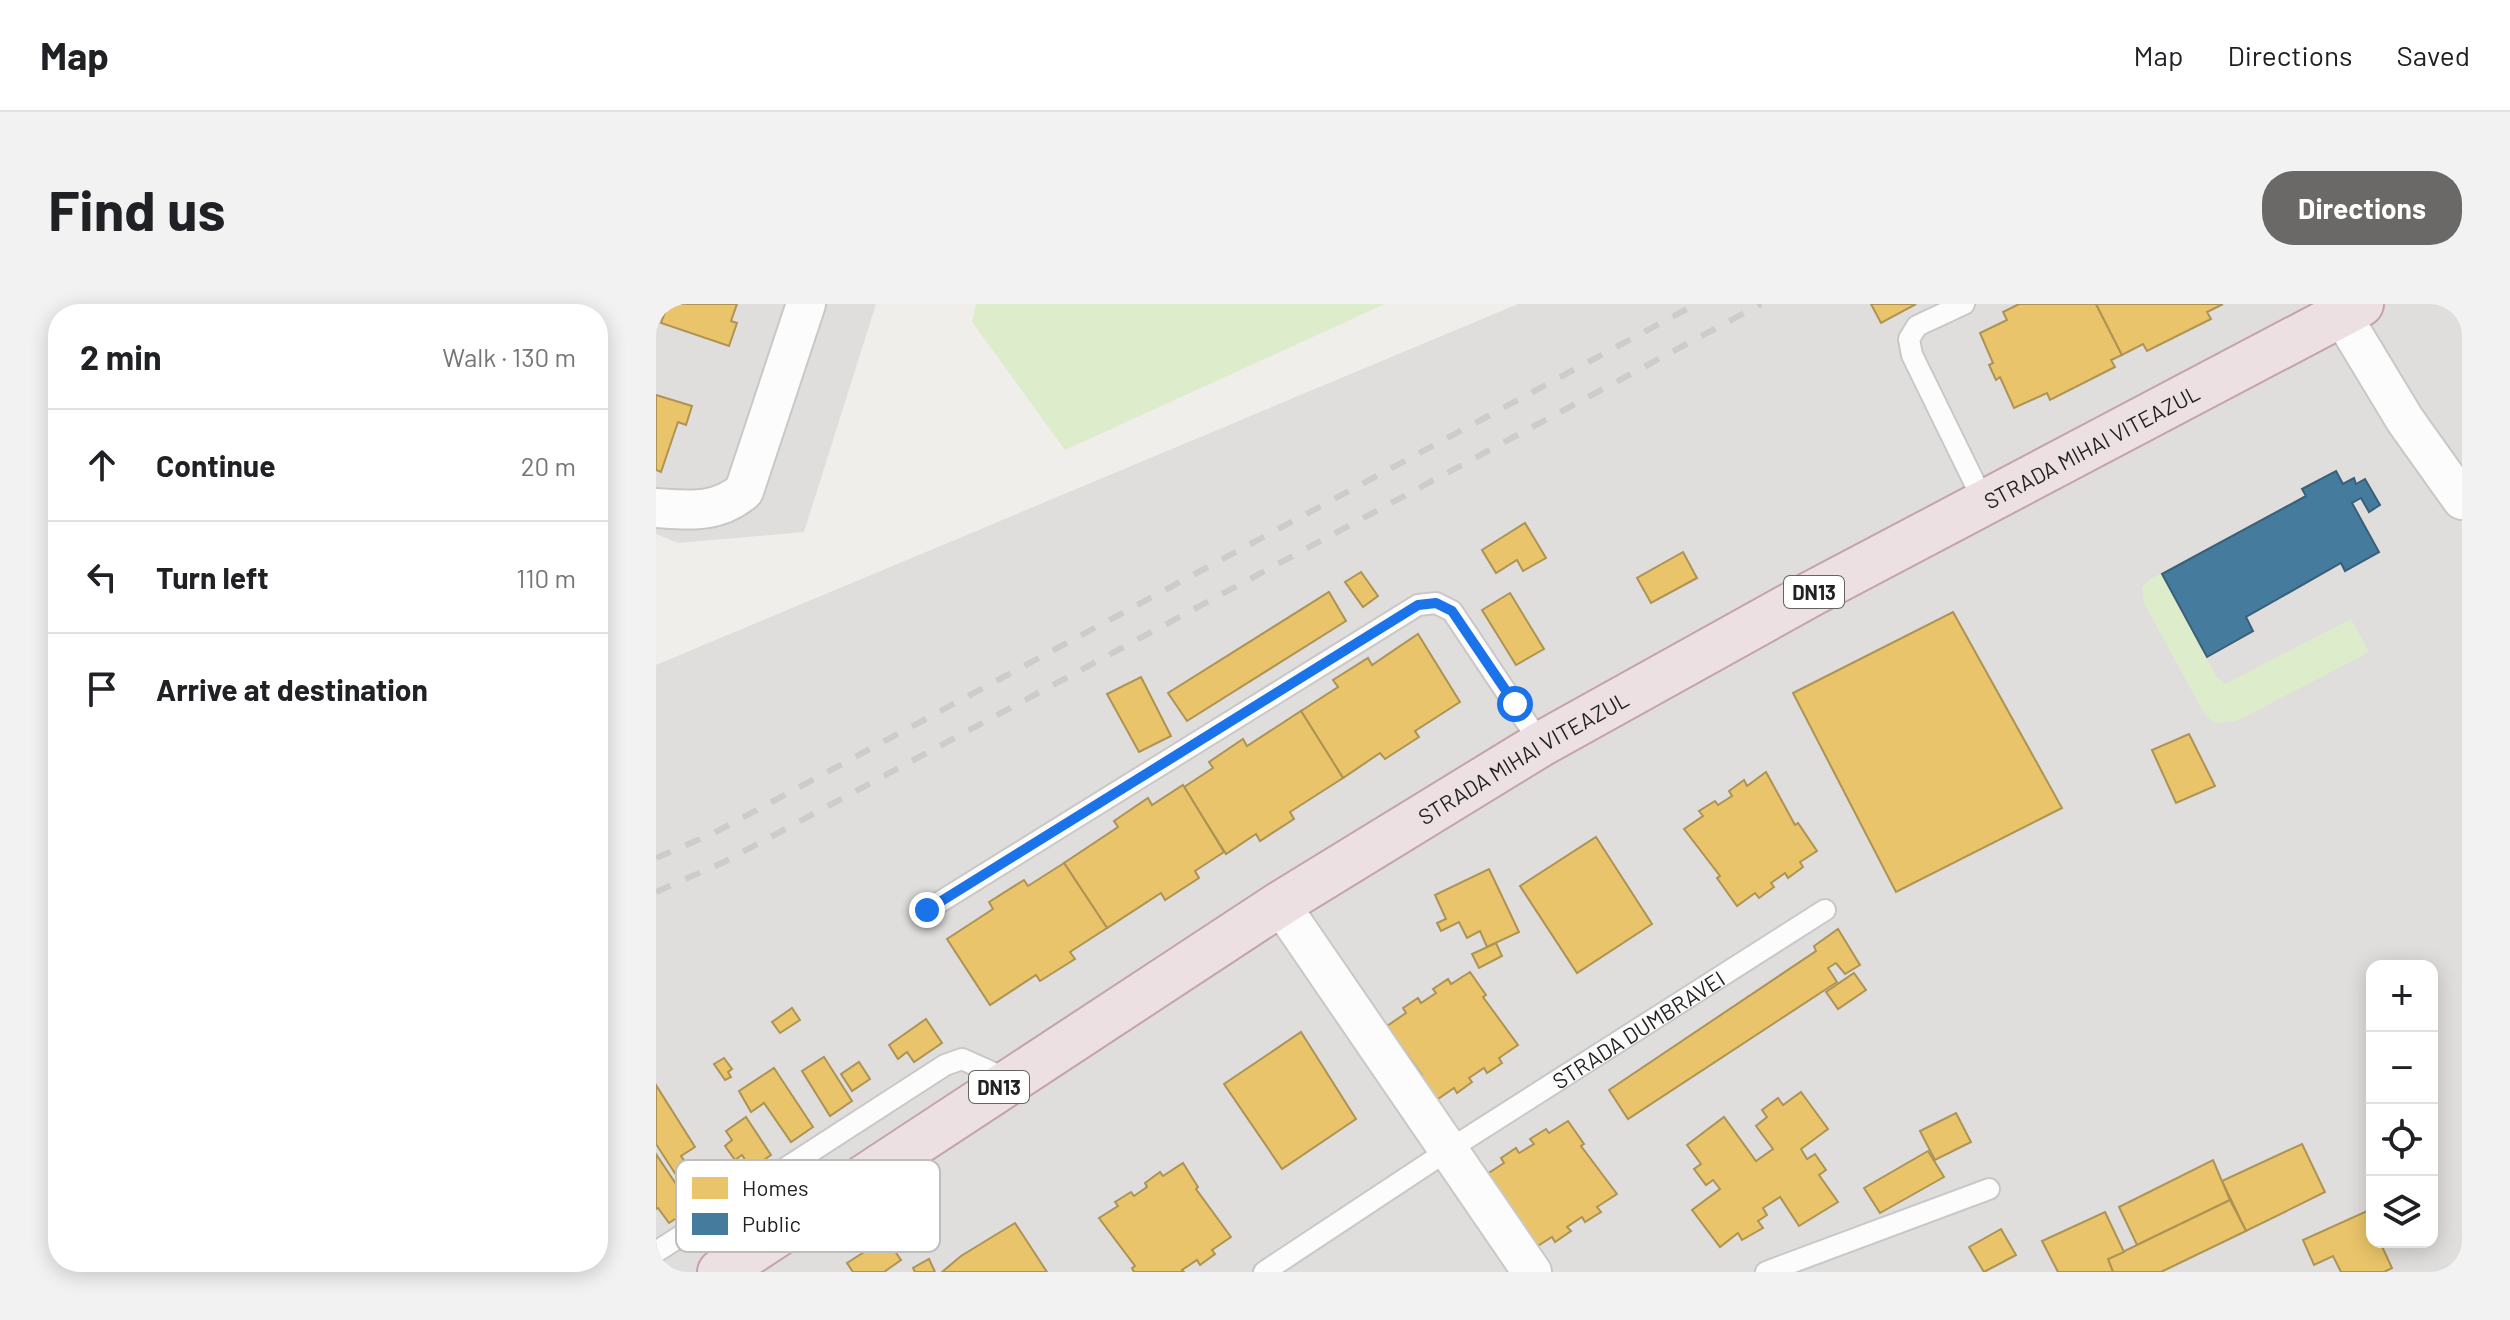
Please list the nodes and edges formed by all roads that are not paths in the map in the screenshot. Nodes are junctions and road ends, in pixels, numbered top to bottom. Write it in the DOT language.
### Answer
graph roads {
  1 [pos="806,304"];
  2 [pos="1964,304"];
  3 [pos="2351,309"];
  4 [pos="2462,500"];
  5 [pos="1984,502"];
  6 [pos="656,508"];
  7 [pos="1541,744"];
  8 [pos="1280,904"];
  9 [pos="927,910"];
  10 [pos="1825,910"];
  11 [pos="1009,1080"];
  12 [pos="1450,1149"];
  13 [pos="798,1160"];
  14 [pos="889,1160"];
  15 [pos="1989,1189"];
  16 [pos="676,1239"];
  17 [pos="656,1252"];
  18 [pos="750,1252"];
  19 [pos="720,1272"];
  20 [pos="1264,1272"];
  21 [pos="1532,1272"];
  22 [pos="1766,1272"];
  1 -- 6 [label="street"];
  2 -- 5 [label="lane"];
  3 -- 4 [label="street"];
  3 -- 5 [label="highway, STRADA MIHAI VITEAZUL / DN13"];
  5 -- 7 [label="highway, STRADA MIHAI VITEAZUL / DN13"];
  7 -- 8 [label="highway, STRADA MIHAI VITEAZUL / DN13"];
  7 -- 9 [label="lane"];
  8 -- 11 [label="highway, STRADA MIHAI VITEAZUL / DN13"];
  8 -- 12 [label="street"];
  10 -- 12 [label="lane, STRADA DUMBRAVEI"];
  11 -- 13 [label="lane"];
  11 -- 14 [label="highway, STRADA MIHAI VITEAZUL / DN13"];
  12 -- 20 [label="lane, STRADA DUMBRAVEI"];
  12 -- 21 [label="street"];
  15 -- 22 [label="lane"];
  16 -- 17 [label="lane"];
  18 -- 19 [label="highway, STRADA MIHAI VITEAZUL / DN13"];
}
